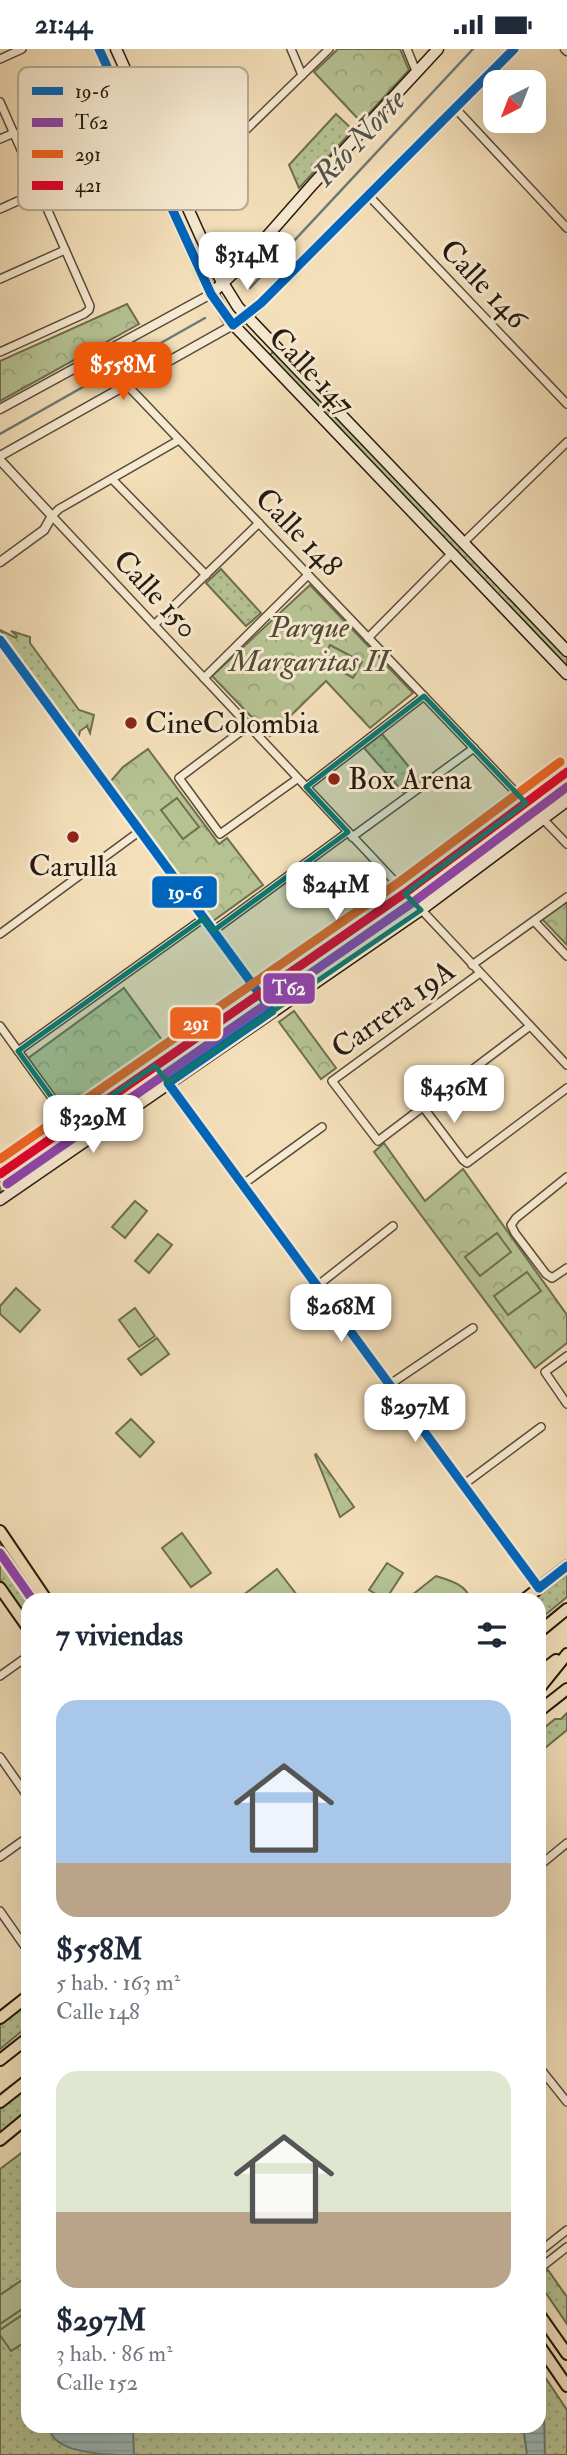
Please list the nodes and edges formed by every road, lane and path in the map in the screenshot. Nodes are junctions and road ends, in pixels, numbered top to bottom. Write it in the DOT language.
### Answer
graph roads {
  1 [pos="22,49"];
  2 [pos="99,49"];
  3 [pos="116,49"];
  4 [pos="291,49"];
  5 [pos="329,49"];
  6 [pos="407,49"];
  7 [pos="438,49"];
  8 [pos="514,49"];
  9 [pos="0,59"];
  10 [pos="107,67"];
  11 [pos="124,67"];
  12 [pos="416,71"];
  13 [pos="302,75"];
  14 [pos="0,102"];
  15 [pos="455,108"];
  16 [pos="248,128"];
  17 [pos="14,133"];
  18 [pos="0,139"];
  19 [pos="18,142"];
  20 [pos="368,195"];
  21 [pos="18,201"];
  22 [pos="0,209"];
  23 [pos="48,210"];
  24 [pos="173,210"];
  25 [pos="189,210"];
  26 [pos="567,227"];
  27 [pos="65,250"];
  28 [pos="0,279"];
  29 [pos="223,285"];
  30 [pos="211,294"];
  31 [pos="246,316"];
  32 [pos="233,324"];
  33 [pos="0,352"];
  34 [pos="125,384"];
  35 [pos="567,404"];
  36 [pos="0,409"];
  37 [pos="179,440"];
  38 [pos="567,442"];
  39 [pos="0,458"];
  40 [pos="112,479"];
  41 [pos="52,516"];
  42 [pos="259,523"];
  43 [pos="463,543"];
  44 [pos="452,553"];
  45 [pos="0,562"];
  46 [pos="206,575"];
  47 [pos="308,575"];
  48 [pos="154,625"];
  49 [pos="368,638"];
  50 [pos="0,640"];
  51 [pos="567,652"];
  52 [pos="567,674"];
  53 [pos="204,678"];
  54 [pos="424,697"];
  55 [pos="248,726"];
  56 [pos="474,748"];
  57 [pos="567,772"];
  58 [pos="297,779"];
  59 [pos="306,787"];
  60 [pos="567,801"];
  61 [pos="526,803"];
  62 [pos="543,819"];
  63 [pos="140,831"];
  64 [pos="350,835"];
  65 [pos="567,844"];
  66 [pos="405,893"];
  67 [pos="567,897"];
  68 [pos="421,910"];
  69 [pos="204,918"];
  70 [pos="534,921"];
  71 [pos="213,931"];
  72 [pos="0,935"];
  73 [pos="567,956"];
  74 [pos="472,965"];
  75 [pos="480,973"];
  76 [pos="259,993"];
  77 [pos="272,1011"];
  78 [pos="0,1025"];
  79 [pos="530,1026"];
  80 [pos="18,1051"];
  81 [pos="567,1065"];
  82 [pos="155,1066"];
  83 [pos="168,1083"];
  84 [pos="567,1088"];
  85 [pos="423,1107"];
  86 [pos="71,1124"];
  87 [pos="322,1127"];
  88 [pos="0,1174"];
  89 [pos="567,1177"];
  90 [pos="242,1185"];
  91 [pos="0,1201"];
  92 [pos="393,1226"];
  93 [pos="567,1268"];
  94 [pos="317,1286"];
  95 [pos="472,1328"];
  96 [pos="567,1356"];
  97 [pos="389,1385"];
  98 [pos="567,1404"];
  99 [pos="541,1427"];
  100 [pos="463,1485"];
  101 [pos="0,1531"];
  102 [pos="567,1566"];
  103 [pos="0,1588"];
  104 [pos="539,1588"];
  105 [pos="42,1593"];
  106 [pos="533,1593"];
  107 [pos="567,1609"];
  108 [pos="21,1618"];
  109 [pos="546,1626"];
  110 [pos="567,1652"];
  111 [pos="21,1661"];
  112 [pos="546,1668"];
  113 [pos="0,1676"];
  114 [pos="546,1680"];
  115 [pos="567,1689"];
  116 [pos="546,1706"];
  117 [pos="0,1757"];
  118 [pos="21,1787"];
  119 [pos="21,1842"];
  120 [pos="567,1843"];
  121 [pos="0,1857"];
  122 [pos="546,1860"];
  123 [pos="0,1911"];
  124 [pos="21,1941"];
  125 [pos="21,2002"];
  126 [pos="0,2018"];
  127 [pos="21,2044"];
  128 [pos="0,2060"];
  129 [pos="546,2076"];
  130 [pos="21,2086"];
  131 [pos="0,2102"];
  132 [pos="567,2102"];
  133 [pos="21,2123"];
  134 [pos="0,2140"];
  135 [pos="567,2230"];
  136 [pos="546,2246"];
  137 [pos="567,2247"];
  138 [pos="546,2264"];
  139 [pos="546,2323"];
  140 [pos="567,2354"];
  141 [pos="546,2355"];
  142 [pos="567,2386"];
  1 -- 9 [label="street"];
  2 -- 10 [label="main road, Calle 147"];
  3 -- 11 [label="main road, Calle 147"];
  4 -- 13 [label="street"];
  5 -- 13 [label="street"];
  6 -- 12 [label="street"];
  7 -- 12 [label="main road"];
  8 -- 15 [label="main road"];
  12 -- 29 [label="main road"];
  13 -- 16 [label="street"];
  14 -- 17 [label="street"];
  15 -- 20 [label="main road"];
  15 -- 26 [label="street"];
  17 -- 18 [label="street"];
  17 -- 19 [label="street"];
  20 -- 31 [label="main road"];
  20 -- 35 [label="street, Calle 146"];
  21 -- 22 [label="street"];
  23 -- 27 [label="street"];
  24 -- 30 [label="main road, Calle 147"];
  25 -- 29 [label="main road, Calle 147"];
  27 -- 28 [label="street"];
  27 -- 33 [label="street"];
  29 -- 30 [label="main road"];
  29 -- 31 [label="main road, Calle 147"];
  30 -- 32 [label="main road, Calle 147"];
  30 -- 36 [label="street"];
  31 -- 32 [label="main road"];
  31 -- 43 [label="main road, Calle 147"];
  32 -- 34 [label="street"];
  32 -- 44 [label="main road, Calle 147"];
  34 -- 37 [label="street, Calle 148"];
  34 -- 39 [label="street"];
  37 -- 40 [label="street"];
  37 -- 42 [label="street, Calle 148"];
  38 -- 43 [label="street"];
  39 -- 41 [label="street, Calle 150"];
  40 -- 41 [label="street"];
  40 -- 46 [label="street"];
  41 -- 45 [label="street"];
  41 -- 48 [label="street, Calle 150"];
  42 -- 46 [label="street"];
  42 -- 47 [label="street, Calle 148"];
  43 -- 51 [label="main road, Calle 147"];
  44 -- 49 [label="street"];
  44 -- 52 [label="main road, Calle 147"];
  46 -- 48 [label="street"];
  47 -- 49 [label="street, Calle 148"];
  47 -- 53 [label="street"];
  48 -- 53 [label="street, Calle 150"];
  49 -- 54 [label="street, Calle 148"];
  50 -- 63 [label="street"];
  53 -- 55 [label="street, Calle 150"];
  54 -- 56 [label="street, Calle 148"];
  54 -- 59 [label="street"];
  55 -- 58 [label="street, Calle 150"];
  55 -- 58 [label="street"];
  56 -- 61 [label="street, Calle 148"];
  56 -- 64 [label="street"];
  57 -- 61 [label="main road"];
  58 -- 59 [label="street, Calle 150"];
  59 -- 64 [label="street, Calle 150"];
  60 -- 62 [label="main road"];
  61 -- 66 [label="main road"];
  62 -- 65 [label="street"];
  62 -- 68 [label="main road"];
  63 -- 69 [label="street"];
  63 -- 72 [label="street"];
  64 -- 66 [label="street, Calle 150"];
  64 -- 71 [label="street"];
  66 -- 68 [label="street, Calle 150"];
  66 -- 76 [label="main road"];
  67 -- 70 [label="street, Carrera 19A"];
  68 -- 74 [label="street, Calle 150"];
  68 -- 77 [label="main road"];
  69 -- 71 [label="street"];
  69 -- 80 [label="street"];
  70 -- 73 [label="street"];
  70 -- 74 [label="street, Carrera 19A"];
  71 -- 76 [label="street"];
  74 -- 75 [label="street, Calle 150"];
  75 -- 79 [label="street, Calle 150"];
  75 -- 85 [label="street, Carrera 19A"];
  76 -- 77 [label="street"];
  76 -- 82 [label="main road"];
  77 -- 83 [label="main road"];
  78 -- 80 [label="street"];
  79 -- 81 [label="street, Calle 150"];
  79 -- 85 [label="street"];
  80 -- 86 [label="street"];
  82 -- 83 [label="street"];
  82 -- 86 [label="main road"];
  83 -- 90 [label="street"];
  83 -- 91 [label="main road"];
  84 -- 85 [label="street"];
  86 -- 88 [label="main road"];
  87 -- 90 [label="street"];
  89 -- 93 [label="street"];
  90 -- 94 [label="street"];
  92 -- 94 [label="street"];
  94 -- 97 [label="street"];
  95 -- 97 [label="street"];
  96 -- 98 [label="street"];
  97 -- 100 [label="street"];
  99 -- 100 [label="street"];
  100 -- 104 [label="street"];
  101 -- 105 [label="main road"];
  102 -- 104 [label="main road"];
  103 -- 108 [label="main road"];
  104 -- 106 [label="main road"];
  107 -- 109 [label="main road"];
  110 -- 112 [label="main road"];
  110 -- 114 [label="main road"];
  111 -- 113 [label="street"];
  115 -- 116 [label="main road"];
  117 -- 118 [label="street"];
  119 -- 121 [label="street"];
  120 -- 122 [label="street"];
  123 -- 124 [label="street"];
  125 -- 126 [label="main road"];
  127 -- 128 [label="main road"];
  129 -- 132 [label="street"];
  130 -- 131 [label="main road"];
  133 -- 134 [label="main road"];
  135 -- 136 [label="street"];
  137 -- 138 [label="street"];
  139 -- 140 [label="main road"];
  141 -- 142 [label="main road"];
}
